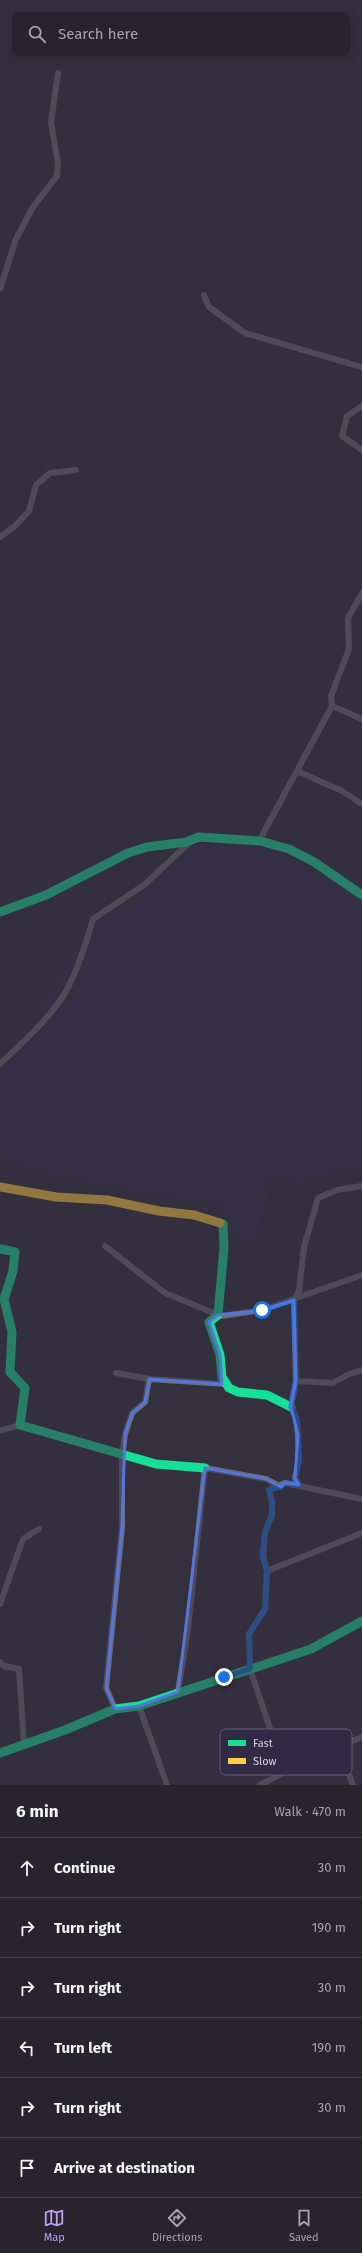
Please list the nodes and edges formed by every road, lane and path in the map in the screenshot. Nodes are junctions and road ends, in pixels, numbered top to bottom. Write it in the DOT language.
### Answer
graph roads {
  1 [pos="58,73"];
  2 [pos="0,289"];
  3 [pos="204,295"];
  4 [pos="362,367"];
  5 [pos="362,406"];
  6 [pos="362,450"];
  7 [pos="76,470"];
  8 [pos="0,537"];
  9 [pos="362,593"];
  10 [pos="332,706"];
  11 [pos="362,719"];
  12 [pos="297,771"];
  13 [pos="362,804"];
  14 [pos="259,841"];
  15 [pos="189,843"];
  16 [pos="362,895"];
  17 [pos="0,912"];
  18 [pos="0,1064"];
  19 [pos="362,1186"];
  20 [pos="0,1187"];
  21 [pos="105,1246"];
  22 [pos="0,1249"];
  23 [pos="362,1275"];
  24 [pos="294,1300"];
  25 [pos="218,1315"];
  26 [pos="362,1370"];
  27 [pos="116,1373"];
  28 [pos="149,1379"];
  29 [pos="296,1381"];
  30 [pos="226,1384"];
  31 [pos="291,1407"];
  32 [pos="20,1425"];
  33 [pos="0,1431"];
  34 [pos="122,1456"];
  35 [pos="205,1468"];
  36 [pos="299,1485"];
  37 [pos="281,1487"];
  38 [pos="362,1499"];
  39 [pos="39,1529"];
  40 [pos="362,1533"];
  41 [pos="267,1571"];
  42 [pos="0,1604"];
  43 [pos="362,1621"];
  44 [pos="0,1662"];
  45 [pos="250,1669"];
  46 [pos="178,1692"];
  47 [pos="139,1706"];
  48 [pos="115,1709"];
  49 [pos="270,1729"];
  50 [pos="362,1737"];
  51 [pos="352,1741"];
  52 [pos="24,1745"];
  53 [pos="0,1753"];
  54 [pos="279,1775"];
  55 [pos="349,1775"];
  56 [pos="167,1785"];
  57 [pos="260,1785"];
  58 [pos="353,1785"];
  1 -- 2 [label="street"];
  3 -- 4 [label="street"];
  5 -- 6 [label="street"];
  7 -- 8 [label="street"];
  9 -- 10 [label="street"];
  10 -- 11 [label="street"];
  10 -- 12 [label="street"];
  12 -- 13 [label="street"];
  12 -- 14 [label="street"];
  14 -- 15 [label="street"];
  14 -- 16 [label="street"];
  15 -- 17 [label="street"];
  15 -- 18 [label="street"];
  19 -- 24 [label="street"];
  20 -- 25 [label="street"];
  21 -- 25 [label="street"];
  22 -- 32 [label="street"];
  23 -- 24 [label="street"];
  24 -- 25 [label="street"];
  24 -- 29 [label="street"];
  25 -- 30 [label="street"];
  26 -- 29 [label="street"];
  27 -- 28 [label="street"];
  28 -- 30 [label="street"];
  28 -- 34 [label="street"];
  29 -- 31 [label="street"];
  30 -- 31 [label="street"];
  31 -- 36 [label="street"];
  32 -- 33 [label="street"];
  32 -- 34 [label="street"];
  34 -- 35 [label="street"];
  34 -- 48 [label="street"];
  35 -- 37 [label="street"];
  35 -- 46 [label="street"];
  36 -- 37 [label="street"];
  36 -- 38 [label="street"];
  37 -- 41 [label="street"];
  39 -- 42 [label="street"];
  40 -- 41 [label="street"];
  41 -- 45 [label="street"];
  43 -- 45 [label="street"];
  44 -- 52 [label="street"];
  45 -- 46 [label="street"];
  45 -- 49 [label="street"];
  46 -- 47 [label="street"];
  47 -- 48 [label="street"];
  47 -- 56 [label="street"];
  48 -- 52 [label="street"];
  50 -- 51 [label="street"];
  52 -- 53 [label="street"];
  54 -- 57 [label="street"];
  55 -- 58 [label="street"];
}
